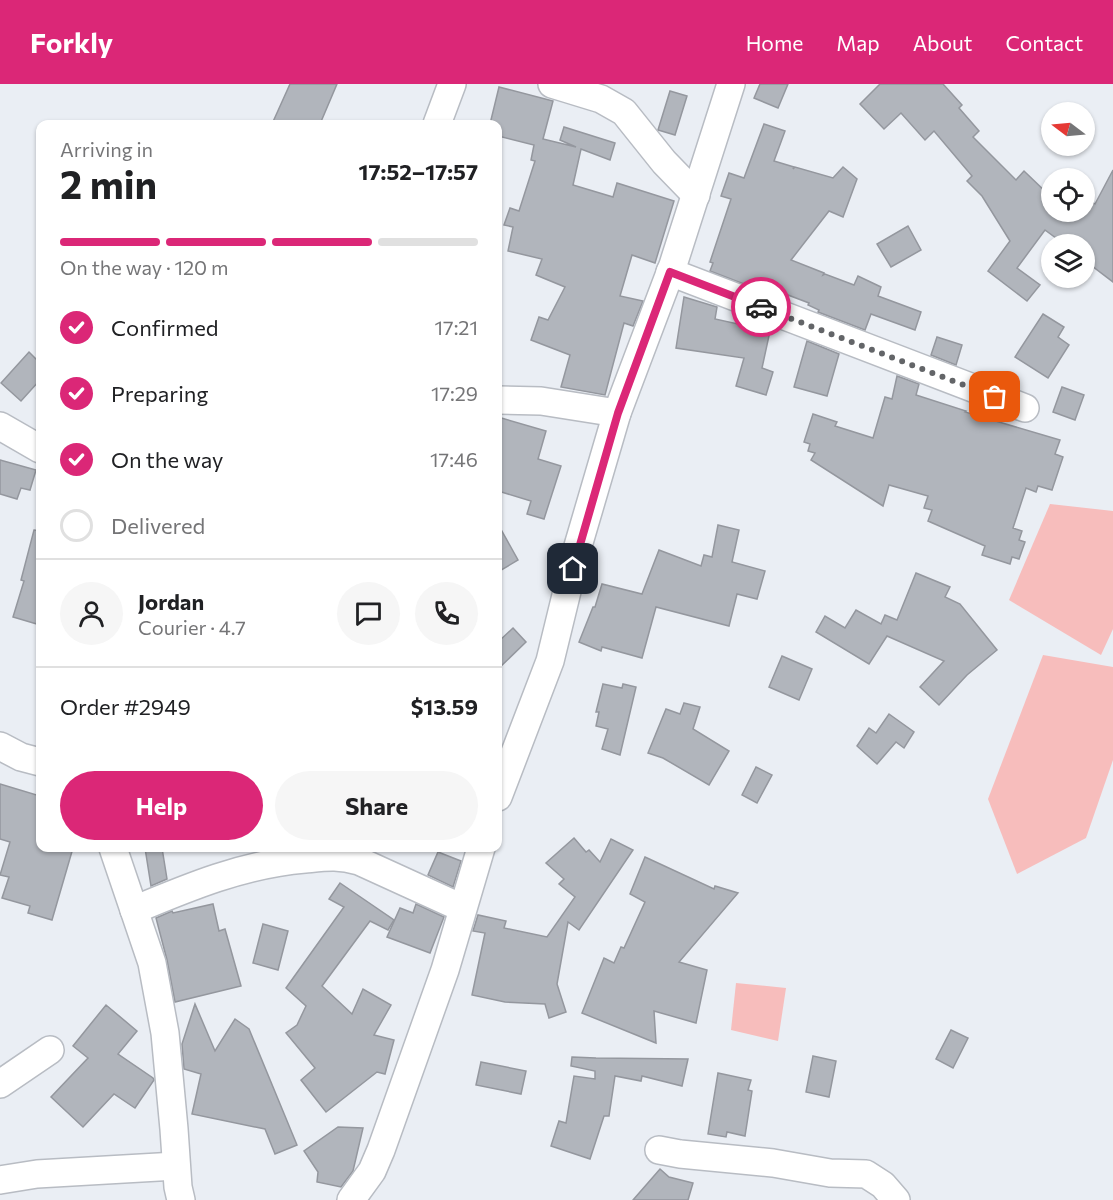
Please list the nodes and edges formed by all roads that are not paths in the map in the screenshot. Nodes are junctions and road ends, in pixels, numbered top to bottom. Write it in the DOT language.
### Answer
graph roads {
  1 [pos="452,84"];
  2 [pos="552,84"];
  3 [pos="731,84"];
  4 [pos="438,120"];
  5 [pos="696,195"];
  6 [pos="670,272"];
  7 [pos="502,400"];
  8 [pos="1025,408"];
  9 [pos="618,413"];
  10 [pos="0,426"];
  11 [pos="36,447"];
  12 [pos="0,746"];
  13 [pos="36,761"];
  14 [pos="502,787"];
  15 [pos="114,852"];
  16 [pos="480,852"];
  17 [pos="462,908"];
  18 [pos="134,910"];
  19 [pos="50,1050"];
  20 [pos="0,1084"];
  21 [pos="659,1150"];
  22 [pos="176,1166"];
  23 [pos="0,1180"];
  24 [pos="181,1200"];
  25 [pos="351,1200"];
  26 [pos="896,1200"];
  1 -- 4 [label="street"];
  2 -- 5 [label="street"];
  3 -- 5 [label="street"];
  5 -- 6 [label="street"];
  6 -- 8 [label="street"];
  6 -- 9 [label="street"];
  7 -- 9 [label="street"];
  9 -- 14 [label="street"];
  10 -- 11 [label="street"];
  12 -- 13 [label="street"];
  15 -- 18 [label="street"];
  16 -- 17 [label="street"];
  17 -- 18 [label="street"];
  17 -- 25 [label="street"];
  18 -- 22 [label="street"];
  19 -- 20 [label="street"];
  21 -- 26 [label="street"];
  22 -- 23 [label="street"];
  22 -- 24 [label="street"];
}
